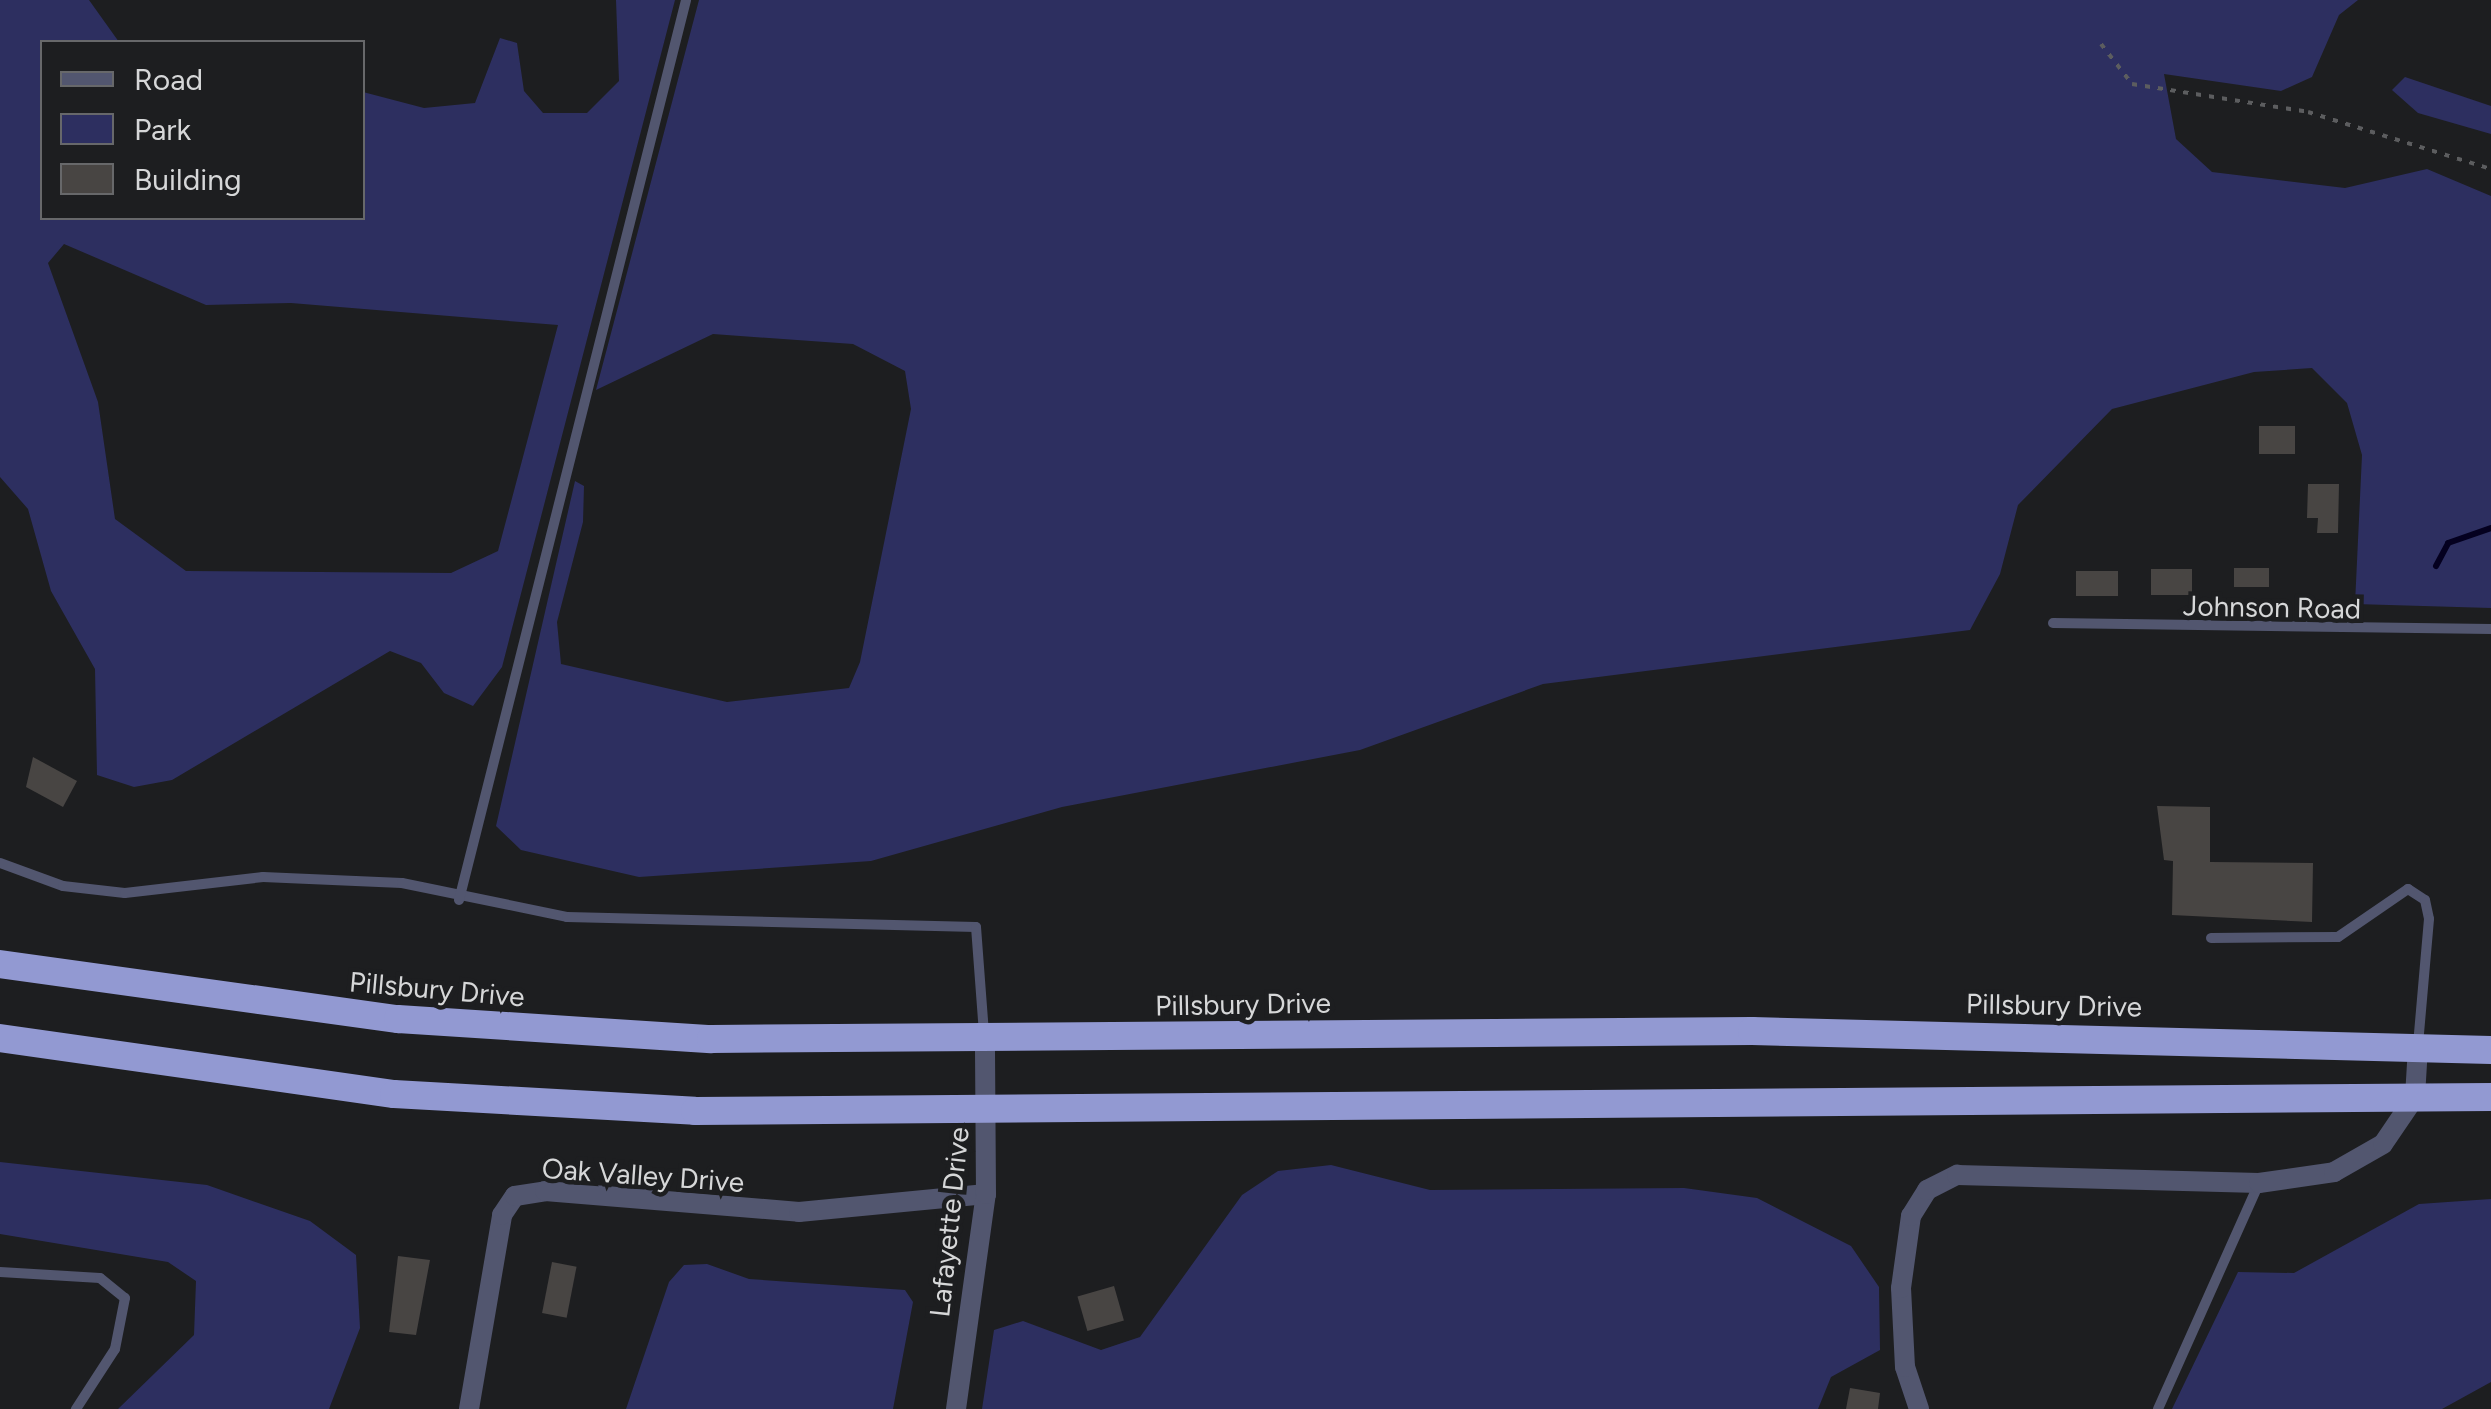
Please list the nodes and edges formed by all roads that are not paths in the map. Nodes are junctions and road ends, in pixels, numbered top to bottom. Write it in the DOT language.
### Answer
graph roads {
  1 [pos="686,0"];
  2 [pos="2052,623"];
  3 [pos="2491,630"];
  4 [pos="0,863"];
  5 [pos="458,900"];
  6 [pos="2211,938"];
  7 [pos="0,964"];
  8 [pos="0,1038"];
  9 [pos="985,1039"];
  10 [pos="2418,1048"];
  11 [pos="2491,1050"];
  12 [pos="2415,1097"];
  13 [pos="2491,1097"];
  14 [pos="988,1112"];
  15 [pos="2259,1183"];
  16 [pos="986,1194"];
  17 [pos="0,1272"];
  18 [pos="76,1409"];
  19 [pos="469,1409"];
  20 [pos="956,1409"];
  21 [pos="1919,1409"];
  22 [pos="2158,1409"];
  1 -- 5 [label="lane"];
  2 -- 3 [label="lane, Johnson Road"];
  4 -- 5 [label="lane"];
  5 -- 9 [label="lane"];
  6 -- 10 [label="lane"];
  7 -- 9 [label="highway, Pillsbury Drive"];
  8 -- 14 [label="highway"];
  9 -- 10 [label="highway, Pillsbury Drive"];
  9 -- 14 [label="street, Lafayette Drive"];
  10 -- 11 [label="highway, Pillsbury Drive"];
  10 -- 12 [label="street"];
  12 -- 13 [label="highway"];
  12 -- 14 [label="highway"];
  12 -- 15 [label="street"];
  14 -- 16 [label="street, Lafayette Drive"];
  15 -- 21 [label="street"];
  15 -- 22 [label="lane"];
  16 -- 19 [label="street, Oak Valley Drive"];
  16 -- 20 [label="street, Lafayette Drive"];
  17 -- 18 [label="lane"];
}
